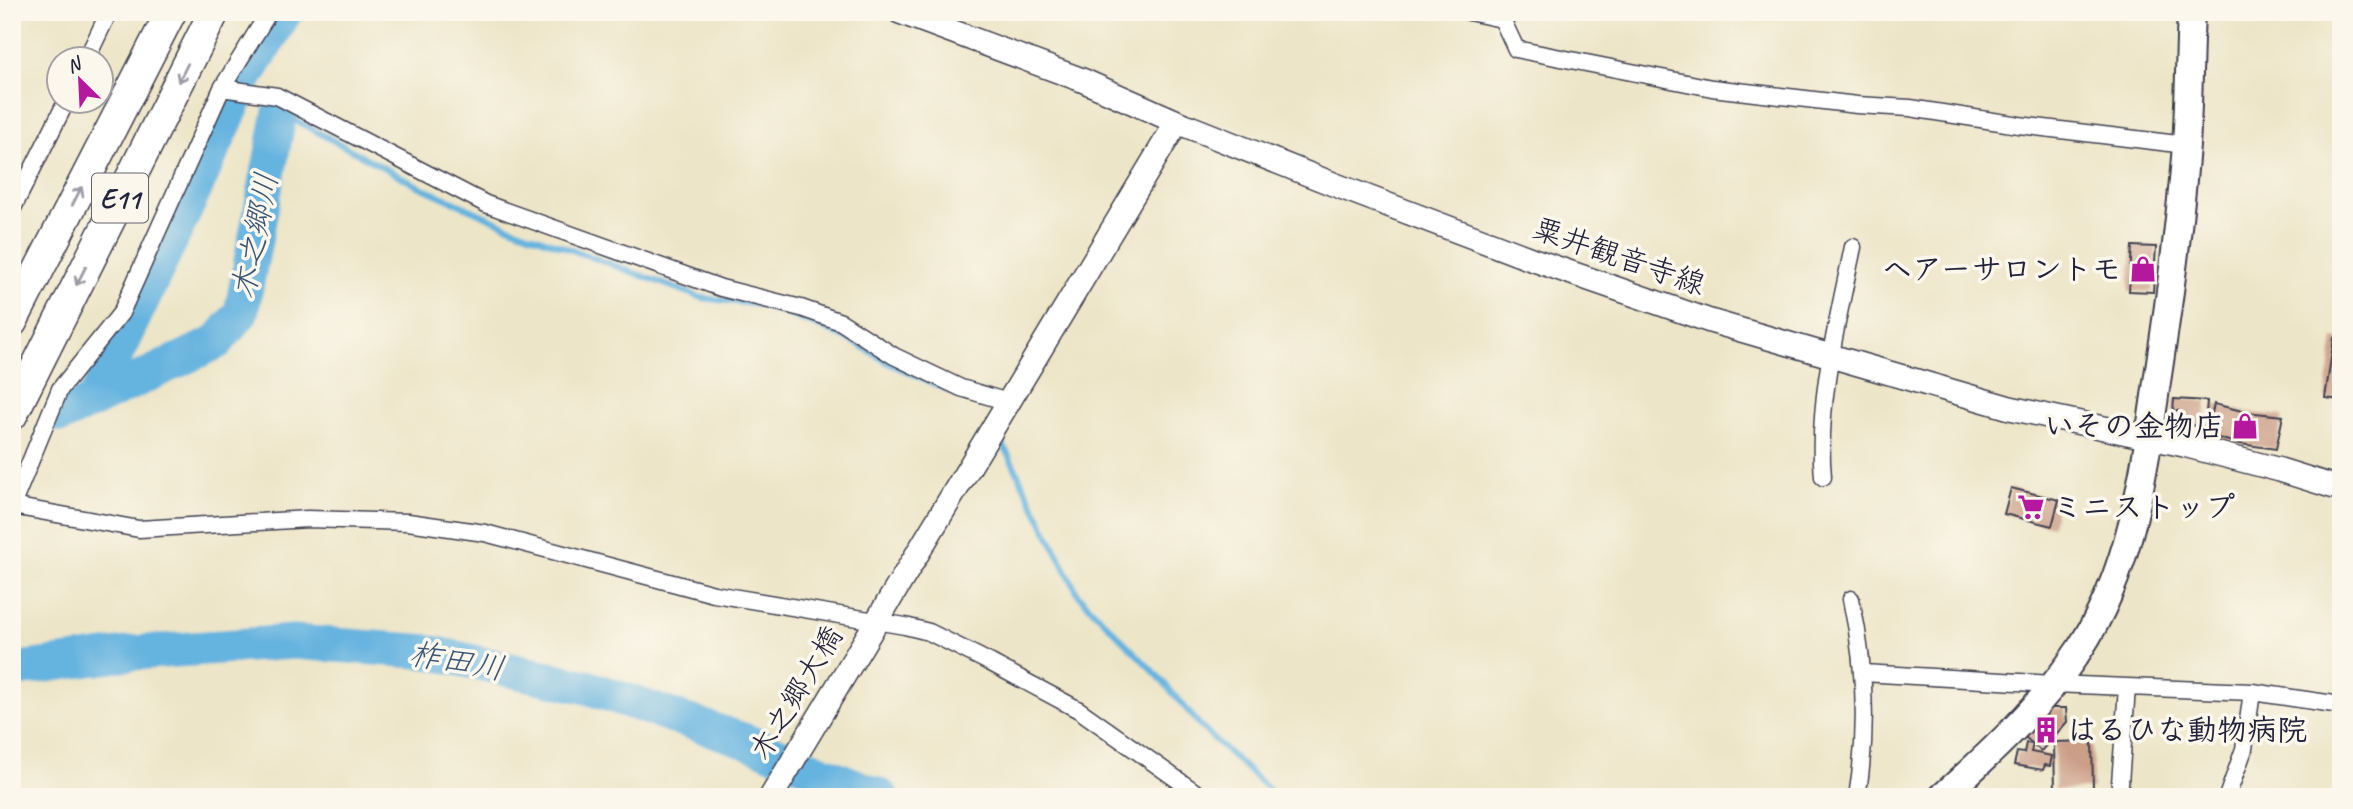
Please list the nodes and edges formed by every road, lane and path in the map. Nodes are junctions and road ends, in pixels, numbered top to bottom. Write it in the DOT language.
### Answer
graph roads {
  1 [pos="109,12"];
  2 [pos="171,12"];
  3 [pos="214,12"];
  4 [pos="269,12"];
  5 [pos="900,12"];
  6 [pos="1469,12"];
  7 [pos="2191,12"];
  8 [pos="93,46"];
  9 [pos="222,88"];
  10 [pos="59,116"];
  11 [pos="1177,121"];
  12 [pos="2186,145"];
  13 [pos="12,210"];
  14 [pos="1853,247"];
  15 [pos="12,322"];
  16 [pos="1830,357"];
  17 [pos="1008,402"];
  18 [pos="12,415"];
  19 [pos="2149,438"];
  20 [pos="1823,477"];
  21 [pos="2341,489"];
  22 [pos="1851,599"];
  23 [pos="876,622"];
  24 [pos="1863,673"];
  25 [pos="2053,684"];
  26 [pos="2127,688"];
  27 [pos="2252,692"];
  28 [pos="2341,705"];
  29 [pos="771,797"];
  30 [pos="1202,797"];
  31 [pos="1857,797"];
  32 [pos="1942,797"];
  33 [pos="2119,797"];
  34 [pos="2227,797"];
  1 -- 8 [label="street"];
  15 -- 2 [label="highway, E11, one-way"];
  3 -- 18 [label="highway, E11, one-way"];
  4 -- 9 [label="street"];
  5 -- 11 [label="main road, 粟井観音寺線"];
  6 -- 12 [label="street"];
  7 -- 12 [label="main road"];
  9 -- 17 [label="street"];
  9 -- 23 [label="street"];
  10 -- 13 [label="street"];
  11 -- 16 [label="main road, 粟井観音寺線"];
  11 -- 17 [label="main road, 木之郷大橋"];
  12 -- 19 [label="main road"];
  14 -- 16 [label="street"];
  16 -- 19 [label="main road, 粟井観音寺線"];
  16 -- 20 [label="street"];
  17 -- 23 [label="main road, 木之郷大橋"];
  19 -- 21 [label="main road, 粟井観音寺線"];
  19 -- 25 [label="main road"];
  22 -- 24 [label="street"];
  23 -- 29 [label="main road, 木之郷大橋"];
  23 -- 30 [label="street"];
  24 -- 25 [label="street"];
  24 -- 31 [label="street"];
  25 -- 26 [label="street"];
  25 -- 32 [label="main road"];
  26 -- 27 [label="street"];
  26 -- 33 [label="street"];
  27 -- 28 [label="street"];
  27 -- 34 [label="street"];
}
